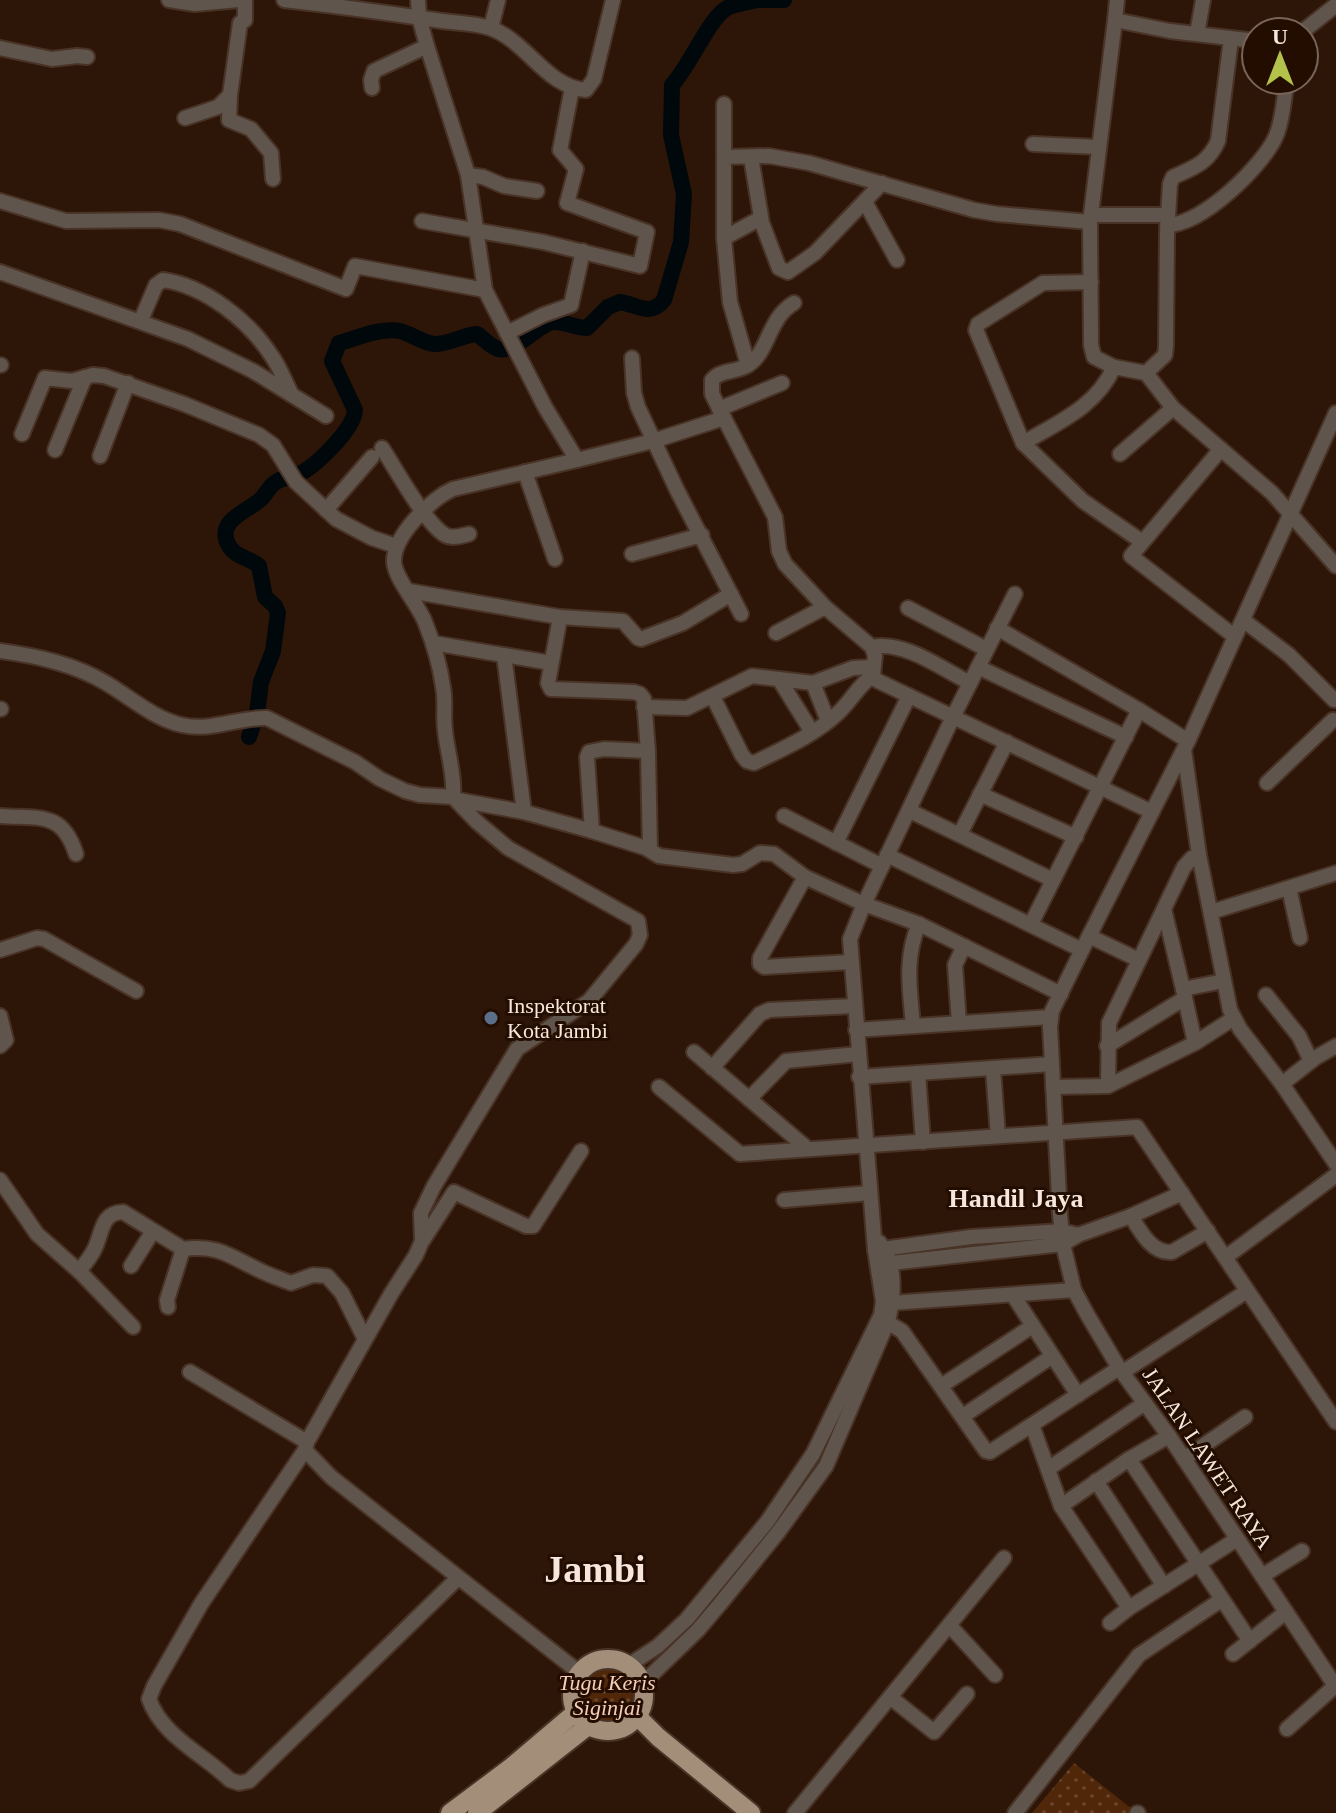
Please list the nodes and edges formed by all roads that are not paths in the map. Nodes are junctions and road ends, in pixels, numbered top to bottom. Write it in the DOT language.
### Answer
graph roads {
  1 [pos="169,0"];
  2 [pos="242,0"];
  3 [pos="284,0"];
  4 [pos="418,0"];
  5 [pos="498,0"];
  6 [pos="613,0"];
  7 [pos="1117,0"];
  8 [pos="1203,0"];
  9 [pos="1336,5"];
  10 [pos="419,17"];
  11 [pos="1320,18"];
  12 [pos="1115,20"];
  13 [pos="491,28"];
  14 [pos="1197,34"];
  15 [pos="1231,39"];
  16 [pos="1240,40"];
  17 [pos="427,46"];
  18 [pos="0,48"];
  19 [pos="87,57"];
  20 [pos="372,88"];
  21 [pos="572,88"];
  22 [pos="230,95"];
  23 [pos="1284,96"];
  24 [pos="724,104"];
  25 [pos="185,118"];
  26 [pos="1033,144"];
  27 [pos="1098,147"];
  28 [pos="724,157"];
  29 [pos="751,157"];
  30 [pos="468,175"];
  31 [pos="273,179"];
  32 [pos="882,183"];
  33 [pos="537,191"];
  34 [pos="0,201"];
  35 [pos="865,202"];
  36 [pos="761,218"];
  37 [pos="1090,218"];
  38 [pos="1168,220"];
  39 [pos="422,221"];
  40 [pos="478,232"];
  41 [pos="724,238"];
  42 [pos="583,251"];
  43 [pos="897,260"];
  44 [pos="0,272"];
  45 [pos="1091,282"];
  46 [pos="485,290"];
  47 [pos="794,303"];
  48 [pos="141,320"];
  49 [pos="508,335"];
  50 [pos="270,352"];
  51 [pos="632,358"];
  52 [pos="748,365"];
  53 [pos="1114,367"];
  54 [pos="253,371"];
  55 [pos="1146,373"];
  56 [pos="85,377"];
  57 [pos="128,383"];
  58 [pos="782,383"];
  59 [pos="292,395"];
  60 [pos="1173,408"];
  61 [pos="1336,413"];
  62 [pos="721,414"];
  63 [pos="326,416"];
  64 [pos="22,434"];
  65 [pos="653,441"];
  66 [pos="1023,443"];
  67 [pos="1221,449"];
  68 [pos="55,450"];
  69 [pos="1120,454"];
  70 [pos="100,456"];
  71 [pos="577,460"];
  72 [pos="525,472"];
  73 [pos="326,510"];
  74 [pos="423,511"];
  75 [pos="1289,514"];
  76 [pos="469,534"];
  77 [pos="702,535"];
  78 [pos="1141,541"];
  79 [pos="396,546"];
  80 [pos="632,554"];
  81 [pos="555,559"];
  82 [pos="1336,566"];
  83 [pos="409,591"];
  84 [pos="731,594"];
  85 [pos="1015,594"];
  86 [pos="825,607"];
  87 [pos="908,608"];
  88 [pos="741,614"];
  89 [pos="560,617"];
  90 [pos="1243,620"];
  91 [pos="997,628"];
  92 [pos="776,633"];
  93 [pos="1234,636"];
  94 [pos="433,643"];
  95 [pos="872,647"];
  96 [pos="986,649"];
  97 [pos="0,651"];
  98 [pos="504,655"];
  99 [pos="551,663"];
  100 [pos="978,667"];
  101 [pos="873,671"];
  102 [pos="779,679"];
  103 [pos="813,683"];
  104 [pos="970,683"];
  105 [pos="909,696"];
  106 [pos="713,697"];
  107 [pos="1335,699"];
  108 [pos="644,707"];
  109 [pos="1139,710"];
  110 [pos="953,717"];
  111 [pos="828,721"];
  112 [pos="1335,724"];
  113 [pos="812,732"];
  114 [pos="1126,737"];
  115 [pos="1007,742"];
  116 [pos="1186,746"];
  117 [pos="648,751"];
  118 [pos="1267,783"];
  119 [pos="1101,786"];
  120 [pos="980,794"];
  121 [pos="456,798"];
  122 [pos="910,811"];
  123 [pos="524,812"];
  124 [pos="1152,812"];
  125 [pos="0,816"];
  126 [pos="784,816"];
  127 [pos="592,831"];
  128 [pos="960,834"];
  129 [pos="1076,837"];
  130 [pos="836,843"];
  131 [pos="650,850"];
  132 [pos="76,854"];
  133 [pos="1199,855"];
  134 [pos="885,861"];
  135 [pos="1336,873"];
  136 [pos="805,877"];
  137 [pos="1053,880"];
  138 [pos="1289,888"];
  139 [pos="864,904"];
  140 [pos="1164,909"];
  141 [pos="1211,912"];
  142 [pos="919,924"];
  143 [pos="1031,924"];
  144 [pos="1300,938"];
  145 [pos="1085,943"];
  146 [pos="964,946"];
  147 [pos="0,950"];
  148 [pos="1139,960"];
  149 [pos="850,962"];
  150 [pos="1224,981"];
  151 [pos="136,991"];
  152 [pos="1184,993"];
  153 [pos="1061,994"];
  154 [pos="1266,995"];
  155 [pos="854,1006"];
  156 [pos="0,1016"];
  157 [pos="1051,1017"];
  158 [pos="1234,1018"];
  159 [pos="959,1023"];
  160 [pos="913,1026"];
  161 [pos="856,1030"];
  162 [pos="1195,1043"];
  163 [pos="0,1046"];
  164 [pos="1107,1046"];
  165 [pos="1336,1046"];
  166 [pos="694,1052"];
  167 [pos="858,1054"];
  168 [pos="1311,1061"];
  169 [pos="1052,1064"];
  170 [pos="712,1068"];
  171 [pos="993,1068"];
  172 [pos="918,1073"];
  173 [pos="859,1077"];
  174 [pos="1282,1084"];
  175 [pos="1108,1086"];
  176 [pos="659,1087"];
  177 [pos="1053,1087"];
  178 [pos="749,1099"];
  179 [pos="1056,1132"];
  180 [pos="998,1136"];
  181 [pos="923,1142"];
  182 [pos="865,1146"];
  183 [pos="808,1149"];
  184 [pos="581,1151"];
  185 [pos="1336,1164"];
  186 [pos="1336,1175"];
  187 [pos="0,1180"];
  188 [pos="870,1193"];
  189 [pos="1182,1193"];
  190 [pos="784,1200"];
  191 [pos="1131,1216"];
  192 [pos="153,1231"];
  193 [pos="1208,1231"];
  194 [pos="1062,1238"];
  195 [pos="422,1241"];
  196 [pos="183,1249"];
  197 [pos="880,1252"];
  198 [pos="1226,1257"];
  199 [pos="131,1266"];
  200 [pos="79,1271"];
  201 [pos="1074,1290"];
  202 [pos="1247,1291"];
  203 [pos="1013,1295"];
  204 [pos="891,1303"];
  205 [pos="168,1307"];
  206 [pos="883,1321"];
  207 [pos="133,1327"];
  208 [pos="1031,1327"];
  209 [pos="365,1339"];
  210 [pos="872,1345"];
  211 [pos="1051,1357"];
  212 [pos="1121,1370"];
  213 [pos="190,1372"];
  214 [pos="941,1386"];
  215 [pos="1078,1395"];
  216 [pos="1145,1403"];
  217 [pos="963,1416"];
  218 [pos="1245,1417"];
  219 [pos="1336,1422"];
  220 [pos="1032,1425"];
  221 [pos="1169,1436"];
  222 [pos="306,1446"];
  223 [pos="1129,1459"];
  224 [pos="1184,1459"];
  225 [pos="1048,1469"];
  226 [pos="1096,1481"];
  227 [pos="1061,1506"];
  228 [pos="1237,1539"];
  229 [pos="1302,1551"];
  230 [pos="1004,1558"];
  231 [pos="1197,1565"];
  232 [pos="1262,1576"];
  233 [pos="458,1578"];
  234 [pos="1164,1586"];
  235 [pos="1221,1600"];
  236 [pos="1129,1608"];
  237 [pos="1286,1612"];
  238 [pos="1110,1623"];
  239 [pos="950,1626"];
  240 [pos="1250,1641"];
  241 [pos="1233,1654"];
  242 [pos="629,1665"];
  243 [pos="580,1673"];
  244 [pos="995,1675"];
  245 [pos="643,1683"];
  246 [pos="1336,1687"];
  247 [pos="967,1694"];
  248 [pos="890,1697"];
  249 [pos="638,1717"];
  250 [pos="582,1719"];
  251 [pos="1287,1729"];
  252 [pos="450,1813"];
  253 [pos="477,1813"];
  254 [pos="751,1813"];
  255 [pos="795,1813"];
  256 [pos="1015,1813"];
  1 -- 2 [label="street"];
  2 -- 22 [label="street"];
  3 -- 10 [label="street"];
  4 -- 10 [label="street"];
  5 -- 13 [label="street"];
  6 -- 21 [label="street"];
  7 -- 12 [label="street"];
  8 -- 14 [label="street"];
  9 -- 11 [label="street"];
  10 -- 13 [label="street"];
  10 -- 17 [label="street"];
  12 -- 14 [label="street"];
  12 -- 27 [label="street"];
  13 -- 21 [label="street"];
  14 -- 15 [label="street"];
  15 -- 16 [label="street"];
  15 -- 38 [label="street"];
  17 -- 20 [label="street"];
  17 -- 30 [label="street"];
  18 -- 19 [label="street"];
  21 -- 42 [label="street"];
  22 -- 25 [label="street"];
  22 -- 31 [label="street"];
  23 -- 38 [label="street"];
  24 -- 28 [label="street"];
  26 -- 27 [label="street"];
  27 -- 37 [label="street"];
  28 -- 29 [label="street"];
  28 -- 41 [label="street"];
  29 -- 32 [label="street"];
  29 -- 36 [label="street"];
  30 -- 33 [label="street"];
  30 -- 40 [label="street"];
  32 -- 35 [label="street"];
  32 -- 37 [label="street"];
  34 -- 46 [label="street"];
  35 -- 36 [label="street"];
  35 -- 43 [label="street"];
  36 -- 41 [label="street"];
  37 -- 38 [label="street"];
  37 -- 45 [label="street"];
  38 -- 55 [label="street"];
  39 -- 40 [label="street"];
  40 -- 42 [label="street"];
  40 -- 46 [label="street"];
  41 -- 52 [label="street"];
  42 -- 49 [label="street"];
  44 -- 48 [label="street"];
  45 -- 53 [label="street"];
  45 -- 66 [label="street"];
  46 -- 49 [label="street"];
  47 -- 52 [label="street"];
  48 -- 50 [label="street"];
  48 -- 54 [label="street"];
  49 -- 71 [label="street"];
  50 -- 54 [label="street"];
  50 -- 59 [label="street"];
  51 -- 65 [label="street"];
  52 -- 62 [label="street"];
  53 -- 55 [label="street"];
  53 -- 66 [label="street"];
  54 -- 59 [label="street"];
  55 -- 60 [label="street"];
  56 -- 57 [label="street"];
  56 -- 64 [label="street"];
  56 -- 68 [label="street"];
  57 -- 70 [label="street"];
  57 -- 73 [label="street"];
  58 -- 62 [label="street"];
  59 -- 63 [label="street"];
  60 -- 67 [label="street"];
  60 -- 69 [label="street"];
  61 -- 75 [label="street"];
  62 -- 65 [label="street"];
  62 -- 86 [label="street"];
  65 -- 71 [label="street"];
  65 -- 77 [label="street"];
  66 -- 78 [label="street"];
  67 -- 75 [label="street"];
  67 -- 78 [label="street"];
  71 -- 72 [label="street"];
  72 -- 74 [label="street"];
  72 -- 81 [label="street"];
  73 -- 74 [label="street"];
  73 -- 79 [label="street"];
  74 -- 76 [label="street"];
  74 -- 79 [label="street"];
  75 -- 82 [label="street"];
  75 -- 90 [label="street"];
  77 -- 80 [label="street"];
  77 -- 84 [label="street"];
  78 -- 93 [label="street"];
  79 -- 83 [label="street"];
  83 -- 89 [label="street"];
  83 -- 94 [label="street"];
  84 -- 88 [label="street"];
  84 -- 89 [label="street"];
  85 -- 91 [label="street"];
  86 -- 92 [label="street"];
  86 -- 95 [label="street"];
  87 -- 96 [label="street"];
  89 -- 99 [label="street"];
  90 -- 93 [label="street"];
  90 -- 107 [label="street"];
  91 -- 96 [label="street"];
  91 -- 109 [label="street"];
  93 -- 116 [label="street"];
  94 -- 98 [label="street"];
  94 -- 121 [label="street"];
  95 -- 101 [label="street"];
  95 -- 104 [label="street"];
  96 -- 100 [label="street"];
  97 -- 121 [label="street"];
  98 -- 99 [label="street"];
  98 -- 123 [label="street"];
  99 -- 108 [label="street"];
  100 -- 104 [label="street"];
  100 -- 114 [label="street"];
  101 -- 103 [label="street"];
  101 -- 105 [label="street"];
  101 -- 111 [label="street"];
  102 -- 103 [label="street"];
  102 -- 106 [label="street"];
  102 -- 113 [label="street"];
  103 -- 111 [label="street"];
  104 -- 110 [label="street"];
  105 -- 110 [label="street"];
  105 -- 130 [label="street"];
  106 -- 108 [label="street"];
  106 -- 113 [label="street"];
  107 -- 112 [label="street"];
  108 -- 117 [label="street"];
  109 -- 114 [label="street"];
  109 -- 116 [label="street"];
  110 -- 115 [label="street"];
  110 -- 122 [label="street"];
  111 -- 113 [label="street"];
  112 -- 118 [label="street"];
  114 -- 119 [label="street"];
  115 -- 119 [label="street"];
  115 -- 120 [label="street"];
  116 -- 124 [label="street"];
  116 -- 133 [label="street"];
  117 -- 127 [label="street"];
  117 -- 131 [label="street"];
  119 -- 124 [label="street"];
  119 -- 129 [label="street"];
  120 -- 128 [label="street"];
  120 -- 129 [label="street"];
  121 -- 123 [label="street"];
  121 -- 195 [label="street"];
  122 -- 128 [label="street"];
  122 -- 134 [label="street"];
  123 -- 127 [label="street"];
  124 -- 145 [label="street"];
  125 -- 132 [label="street"];
  126 -- 130 [label="street"];
  127 -- 131 [label="street"];
  128 -- 137 [label="street"];
  129 -- 137 [label="street"];
  130 -- 134 [label="street"];
  131 -- 136 [label="street"];
  133 -- 140 [label="street"];
  133 -- 141 [label="street"];
  134 -- 139 [label="street"];
  134 -- 143 [label="street"];
  135 -- 138 [label="street"];
  136 -- 139 [label="street"];
  136 -- 149 [label="street"];
  137 -- 143 [label="street"];
  138 -- 141 [label="street"];
  138 -- 144 [label="street"];
  139 -- 142 [label="street"];
  139 -- 149 [label="street"];
  140 -- 148 [label="street"];
  140 -- 152 [label="street"];
  141 -- 150 [label="street"];
  142 -- 146 [label="street"];
  142 -- 160 [label="street"];
  143 -- 145 [label="street"];
  145 -- 148 [label="street"];
  145 -- 153 [label="street"];
  146 -- 153 [label="street"];
  146 -- 159 [label="street"];
  147 -- 151 [label="street"];
  148 -- 164 [label="street"];
  149 -- 155 [label="street"];
  150 -- 152 [label="street"];
  150 -- 158 [label="street"];
  152 -- 162 [label="street"];
  152 -- 164 [label="street"];
  153 -- 157 [label="street"];
  154 -- 168 [label="street"];
  155 -- 161 [label="street"];
  155 -- 170 [label="street"];
  156 -- 163 [label="street"];
  157 -- 159 [label="street"];
  157 -- 169 [label="street, JALAN LAWET RAYA"];
  158 -- 162 [label="street"];
  158 -- 174 [label="street"];
  159 -- 160 [label="street"];
  160 -- 161 [label="street"];
  161 -- 167 [label="street"];
  162 -- 175 [label="street"];
  164 -- 175 [label="street"];
  165 -- 168 [label="street"];
  166 -- 170 [label="street"];
  167 -- 173 [label="street"];
  167 -- 178 [label="street"];
  168 -- 174 [label="street"];
  169 -- 171 [label="street"];
  169 -- 177 [label="street, JALAN LAWET RAYA"];
  170 -- 178 [label="street"];
  171 -- 172 [label="street"];
  171 -- 180 [label="street"];
  172 -- 173 [label="street"];
  172 -- 181 [label="street"];
  173 -- 182 [label="street"];
  174 -- 185 [label="street"];
  175 -- 177 [label="street"];
  176 -- 183 [label="street"];
  177 -- 179 [label="street, JALAN LAWET RAYA"];
  178 -- 183 [label="street"];
  179 -- 180 [label="street"];
  179 -- 189 [label="street"];
  179 -- 194 [label="street, JALAN LAWET RAYA"];
  180 -- 181 [label="street"];
  181 -- 182 [label="street"];
  182 -- 183 [label="street"];
  182 -- 188 [label="street"];
  184 -- 195 [label="street"];
  186 -- 198 [label="street"];
  187 -- 200 [label="street"];
  188 -- 190 [label="street"];
  188 -- 197 [label="street"];
  189 -- 191 [label="street"];
  189 -- 193 [label="street"];
  191 -- 193 [label="street"];
  191 -- 194 [label="street"];
  192 -- 196 [label="street"];
  192 -- 199 [label="street"];
  192 -- 200 [label="street"];
  193 -- 198 [label="street"];
  194 -- 197 [label="street"];
  194 -- 201 [label="street, JALAN LAWET RAYA"];
  195 -- 209 [label="street"];
  196 -- 205 [label="street"];
  196 -- 209 [label="street"];
  197 -- 204 [label="street"];
  197 -- 206 [label="street"];
  198 -- 202 [label="street"];
  200 -- 207 [label="street"];
  201 -- 203 [label="street"];
  201 -- 212 [label="street, JALAN LAWET RAYA"];
  202 -- 212 [label="street"];
  202 -- 219 [label="street"];
  203 -- 204 [label="street"];
  203 -- 208 [label="street"];
  204 -- 206 [label="street"];
  206 -- 210 [label="street"];
  206 -- 214 [label="street"];
  208 -- 211 [label="street"];
  208 -- 214 [label="street"];
  209 -- 222 [label="street"];
  210 -- 242 [label="street"];
  210 -- 245 [label="street"];
  211 -- 215 [label="street"];
  211 -- 217 [label="street"];
  212 -- 215 [label="street"];
  212 -- 216 [label="street, JALAN LAWET RAYA"];
  213 -- 222 [label="street"];
  214 -- 217 [label="street"];
  215 -- 220 [label="street"];
  216 -- 221 [label="street, JALAN LAWET RAYA"];
  216 -- 225 [label="street"];
  217 -- 220 [label="street"];
  218 -- 224 [label="street"];
  220 -- 225 [label="street"];
  221 -- 223 [label="street"];
  221 -- 224 [label="street, JALAN LAWET RAYA"];
  222 -- 233 [label="street"];
  222 -- 233 [label="street"];
  223 -- 226 [label="street"];
  223 -- 231 [label="street"];
  224 -- 228 [label="street, JALAN LAWET RAYA"];
  225 -- 227 [label="street"];
  226 -- 227 [label="street"];
  226 -- 234 [label="street"];
  227 -- 236 [label="street"];
  228 -- 231 [label="street"];
  228 -- 232 [label="street, JALAN LAWET RAYA"];
  229 -- 232 [label="street"];
  230 -- 239 [label="street"];
  231 -- 234 [label="street"];
  231 -- 235 [label="street"];
  232 -- 237 [label="street, JALAN LAWET RAYA"];
  233 -- 243 [label="street"];
  234 -- 236 [label="street"];
  235 -- 240 [label="street"];
  235 -- 256 [label="street"];
  236 -- 238 [label="street"];
  237 -- 240 [label="street"];
  237 -- 246 [label="street, JALAN LAWET RAYA"];
  239 -- 244 [label="street"];
  239 -- 248 [label="street"];
  240 -- 241 [label="street"];
  242 -- 243 [label="main road"];
  242 -- 245 [label="main road"];
  243 -- 250 [label="main road"];
  245 -- 249 [label="main road"];
  246 -- 251 [label="street"];
  247 -- 248 [label="street"];
  248 -- 255 [label="street"];
  249 -- 250 [label="main road"];
  249 -- 254 [label="main road"];
  250 -- 252 [label="main road"];
  250 -- 253 [label="main road"];
}
